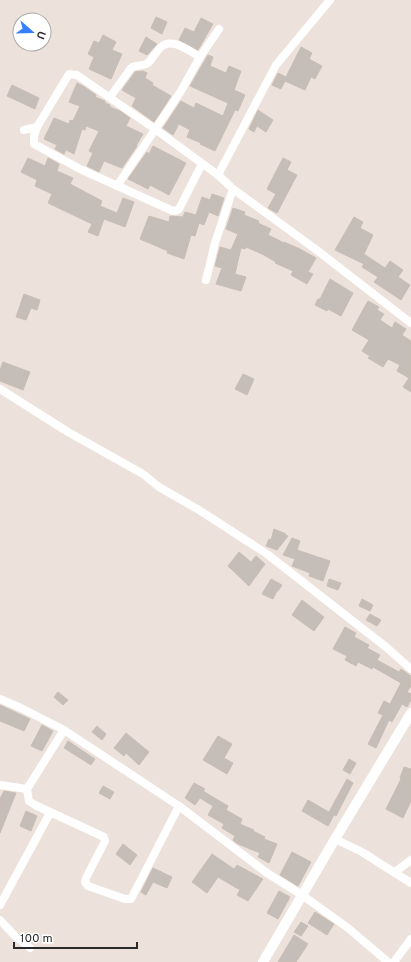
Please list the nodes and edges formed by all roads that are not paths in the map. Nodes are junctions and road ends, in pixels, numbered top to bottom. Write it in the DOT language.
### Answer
graph roads {
  1 [pos="330,0"];
  2 [pos="219,29"];
  3 [pos="200,57"];
  4 [pos="110,97"];
  5 [pos="37,127"];
  6 [pos="155,129"];
  7 [pos="24,130"];
  8 [pos="202,164"];
  9 [pos="218,175"];
  10 [pos="117,186"];
  11 [pos="233,189"];
  12 [pos="206,280"];
  13 [pos="411,323"];
  14 [pos="0,388"];
  15 [pos="411,669"];
  16 [pos="0,699"];
  17 [pos="411,712"];
  18 [pos="64,730"];
  19 [pos="0,785"];
  20 [pos="27,789"];
  21 [pos="179,806"];
  22 [pos="50,813"];
  23 [pos="335,839"];
  24 [pos="411,860"];
  25 [pos="395,872"];
  26 [pos="411,883"];
  27 [pos="302,895"];
  28 [pos="0,905"];
  29 [pos="0,920"];
  30 [pos="411,939"];
  31 [pos="30,948"];
  32 [pos="263,962"];
  33 [pos="388,962"];
  34 [pos="394,962"];
  1 -- 9 [label="street"];
  2 -- 3 [label="street"];
  3 -- 4 [label="street"];
  3 -- 6 [label="street"];
  4 -- 5 [label="street"];
  4 -- 6 [label="street"];
  5 -- 7 [label="street"];
  5 -- 10 [label="street"];
  6 -- 8 [label="street"];
  6 -- 10 [label="street"];
  8 -- 9 [label="street"];
  8 -- 10 [label="street"];
  9 -- 11 [label="street"];
  11 -- 12 [label="street"];
  11 -- 13 [label="street"];
  14 -- 15 [label="street"];
  16 -- 18 [label="street"];
  17 -- 23 [label="street"];
  18 -- 20 [label="street"];
  18 -- 21 [label="street"];
  19 -- 20 [label="street"];
  20 -- 22 [label="street"];
  21 -- 22 [label="street"];
  21 -- 27 [label="street"];
  22 -- 28 [label="street"];
  23 -- 25 [label="street"];
  23 -- 27 [label="street"];
  24 -- 25 [label="street"];
  25 -- 26 [label="street"];
  27 -- 32 [label="street"];
  27 -- 33 [label="street"];
  29 -- 31 [label="street"];
  30 -- 34 [label="street"];
}
